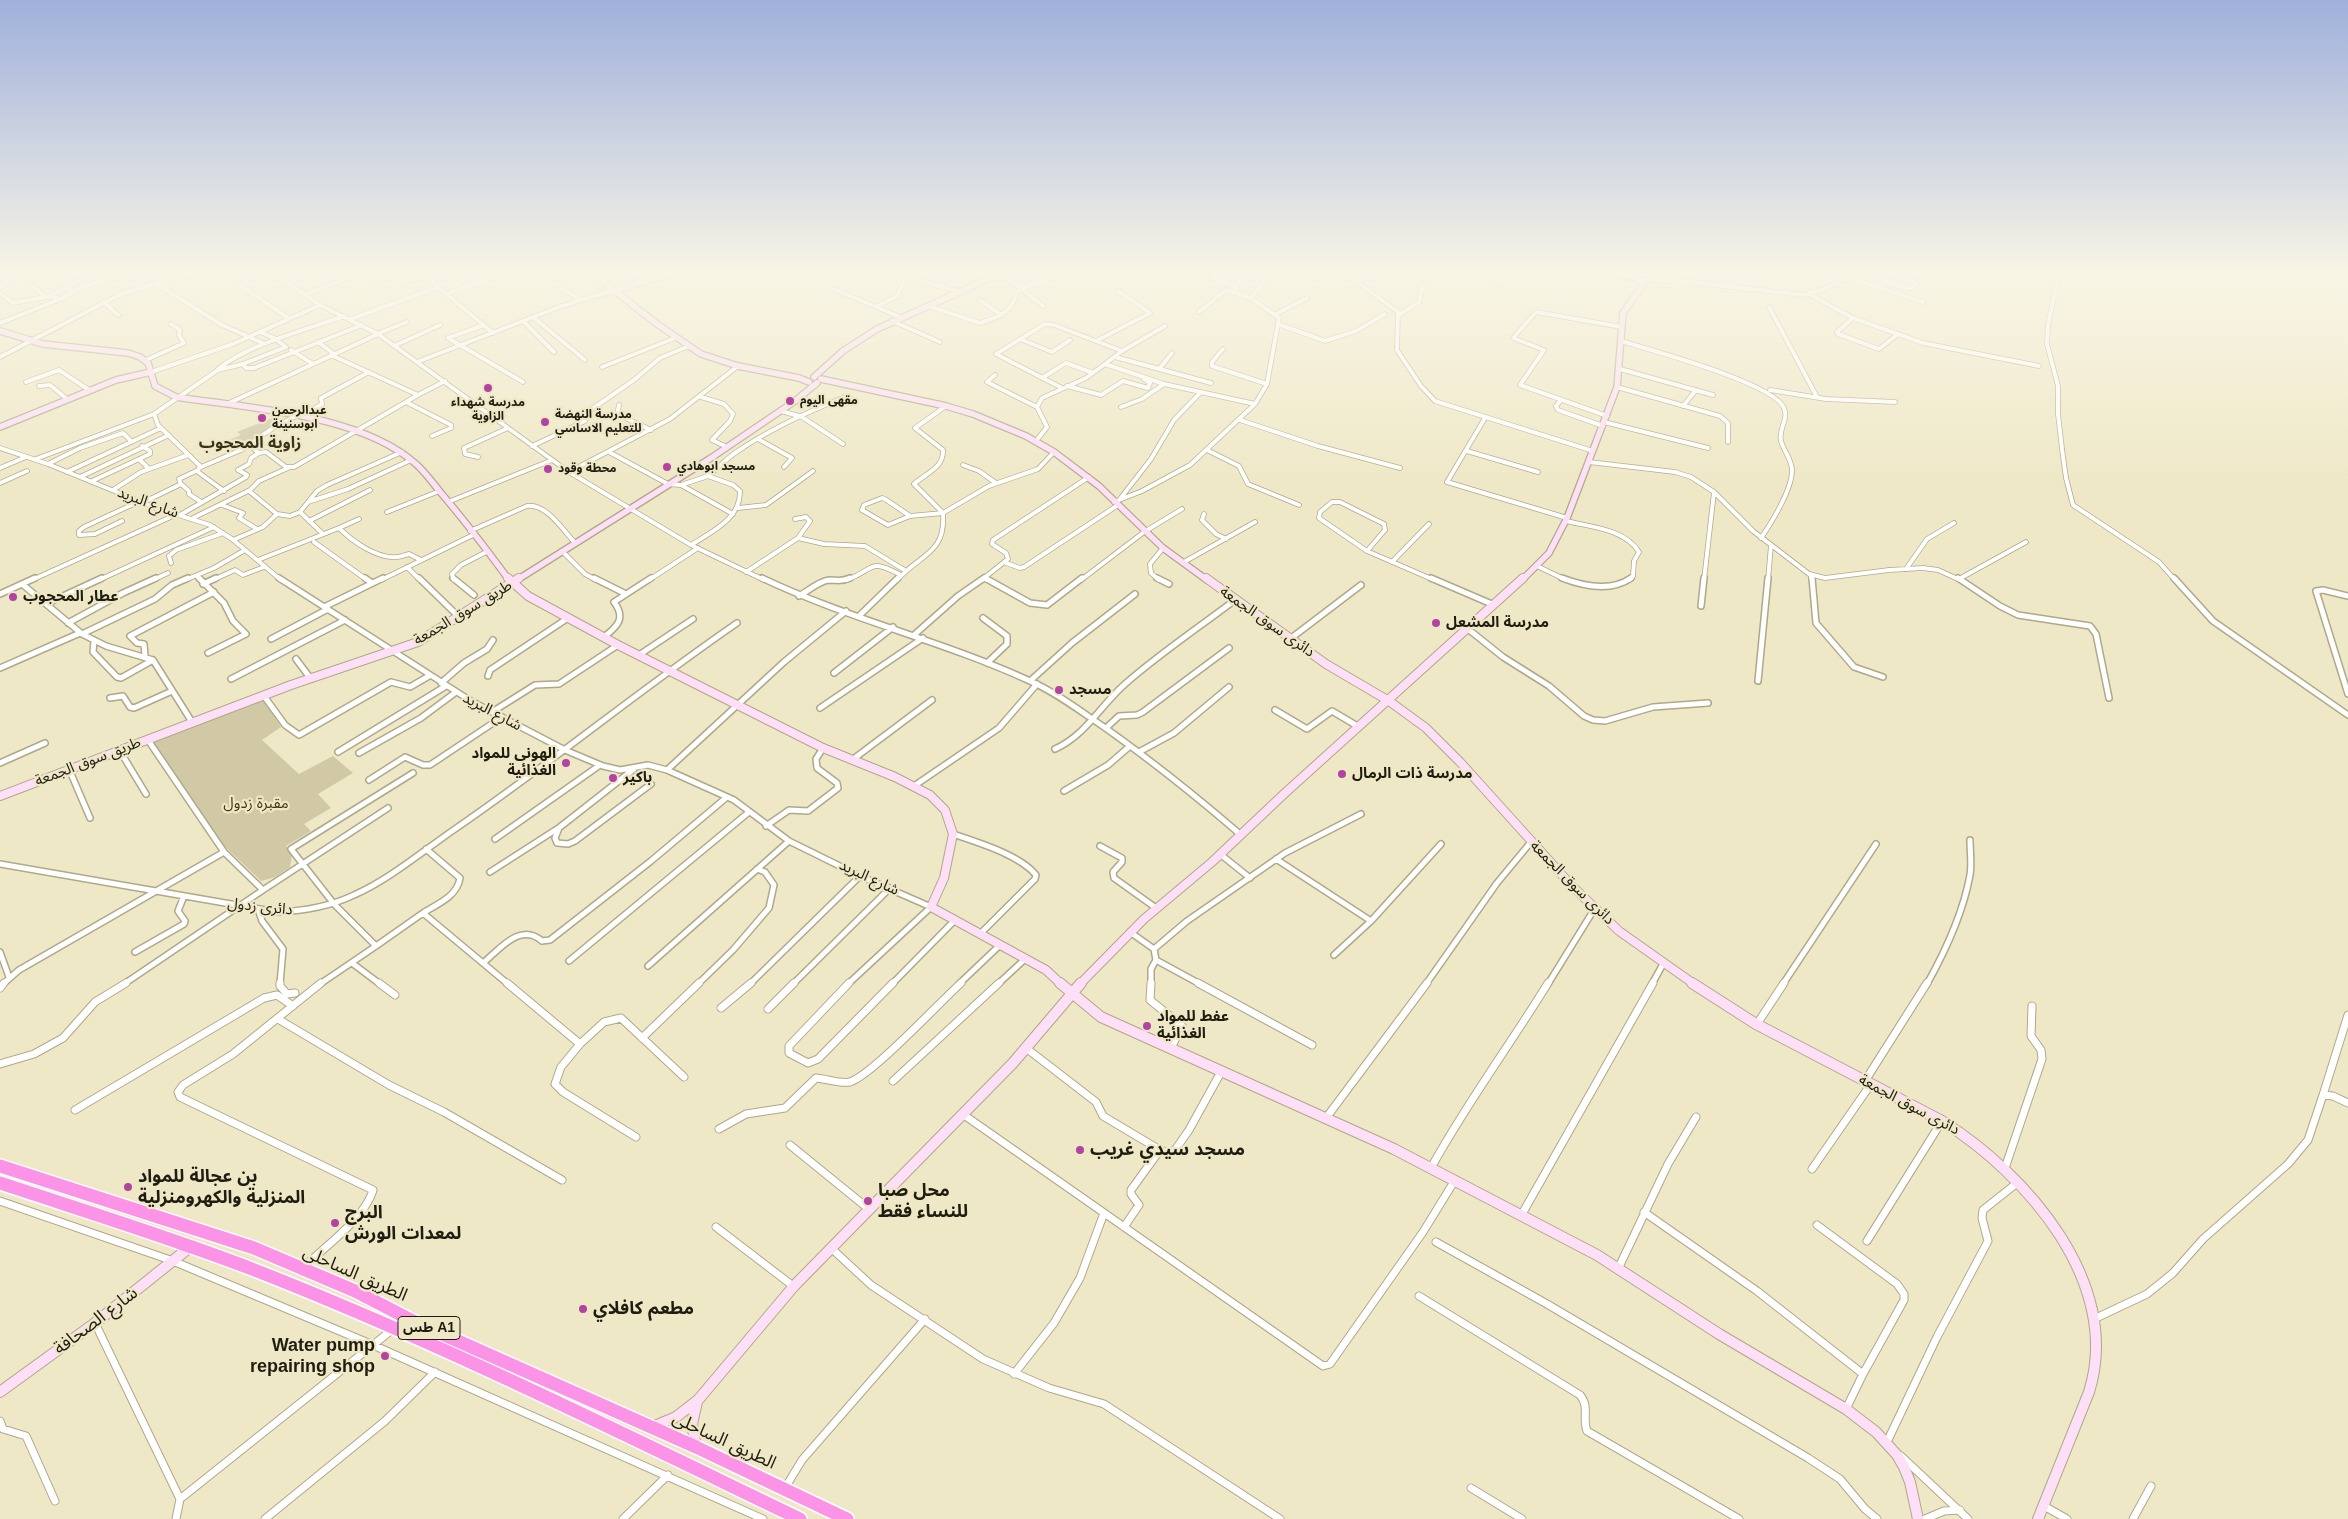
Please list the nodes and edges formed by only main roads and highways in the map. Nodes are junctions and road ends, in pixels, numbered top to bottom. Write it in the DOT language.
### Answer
graph roads {
  1 [pos="0,1166"];
  2 [pos="0,1183"];
  3 [pos="800,1519"];
  4 [pos="847,1519"];
  1 -- 4 [label="highway, الطريق الساحلى / طس A1"];
  2 -- 3 [label="highway, طس A1"];
}
